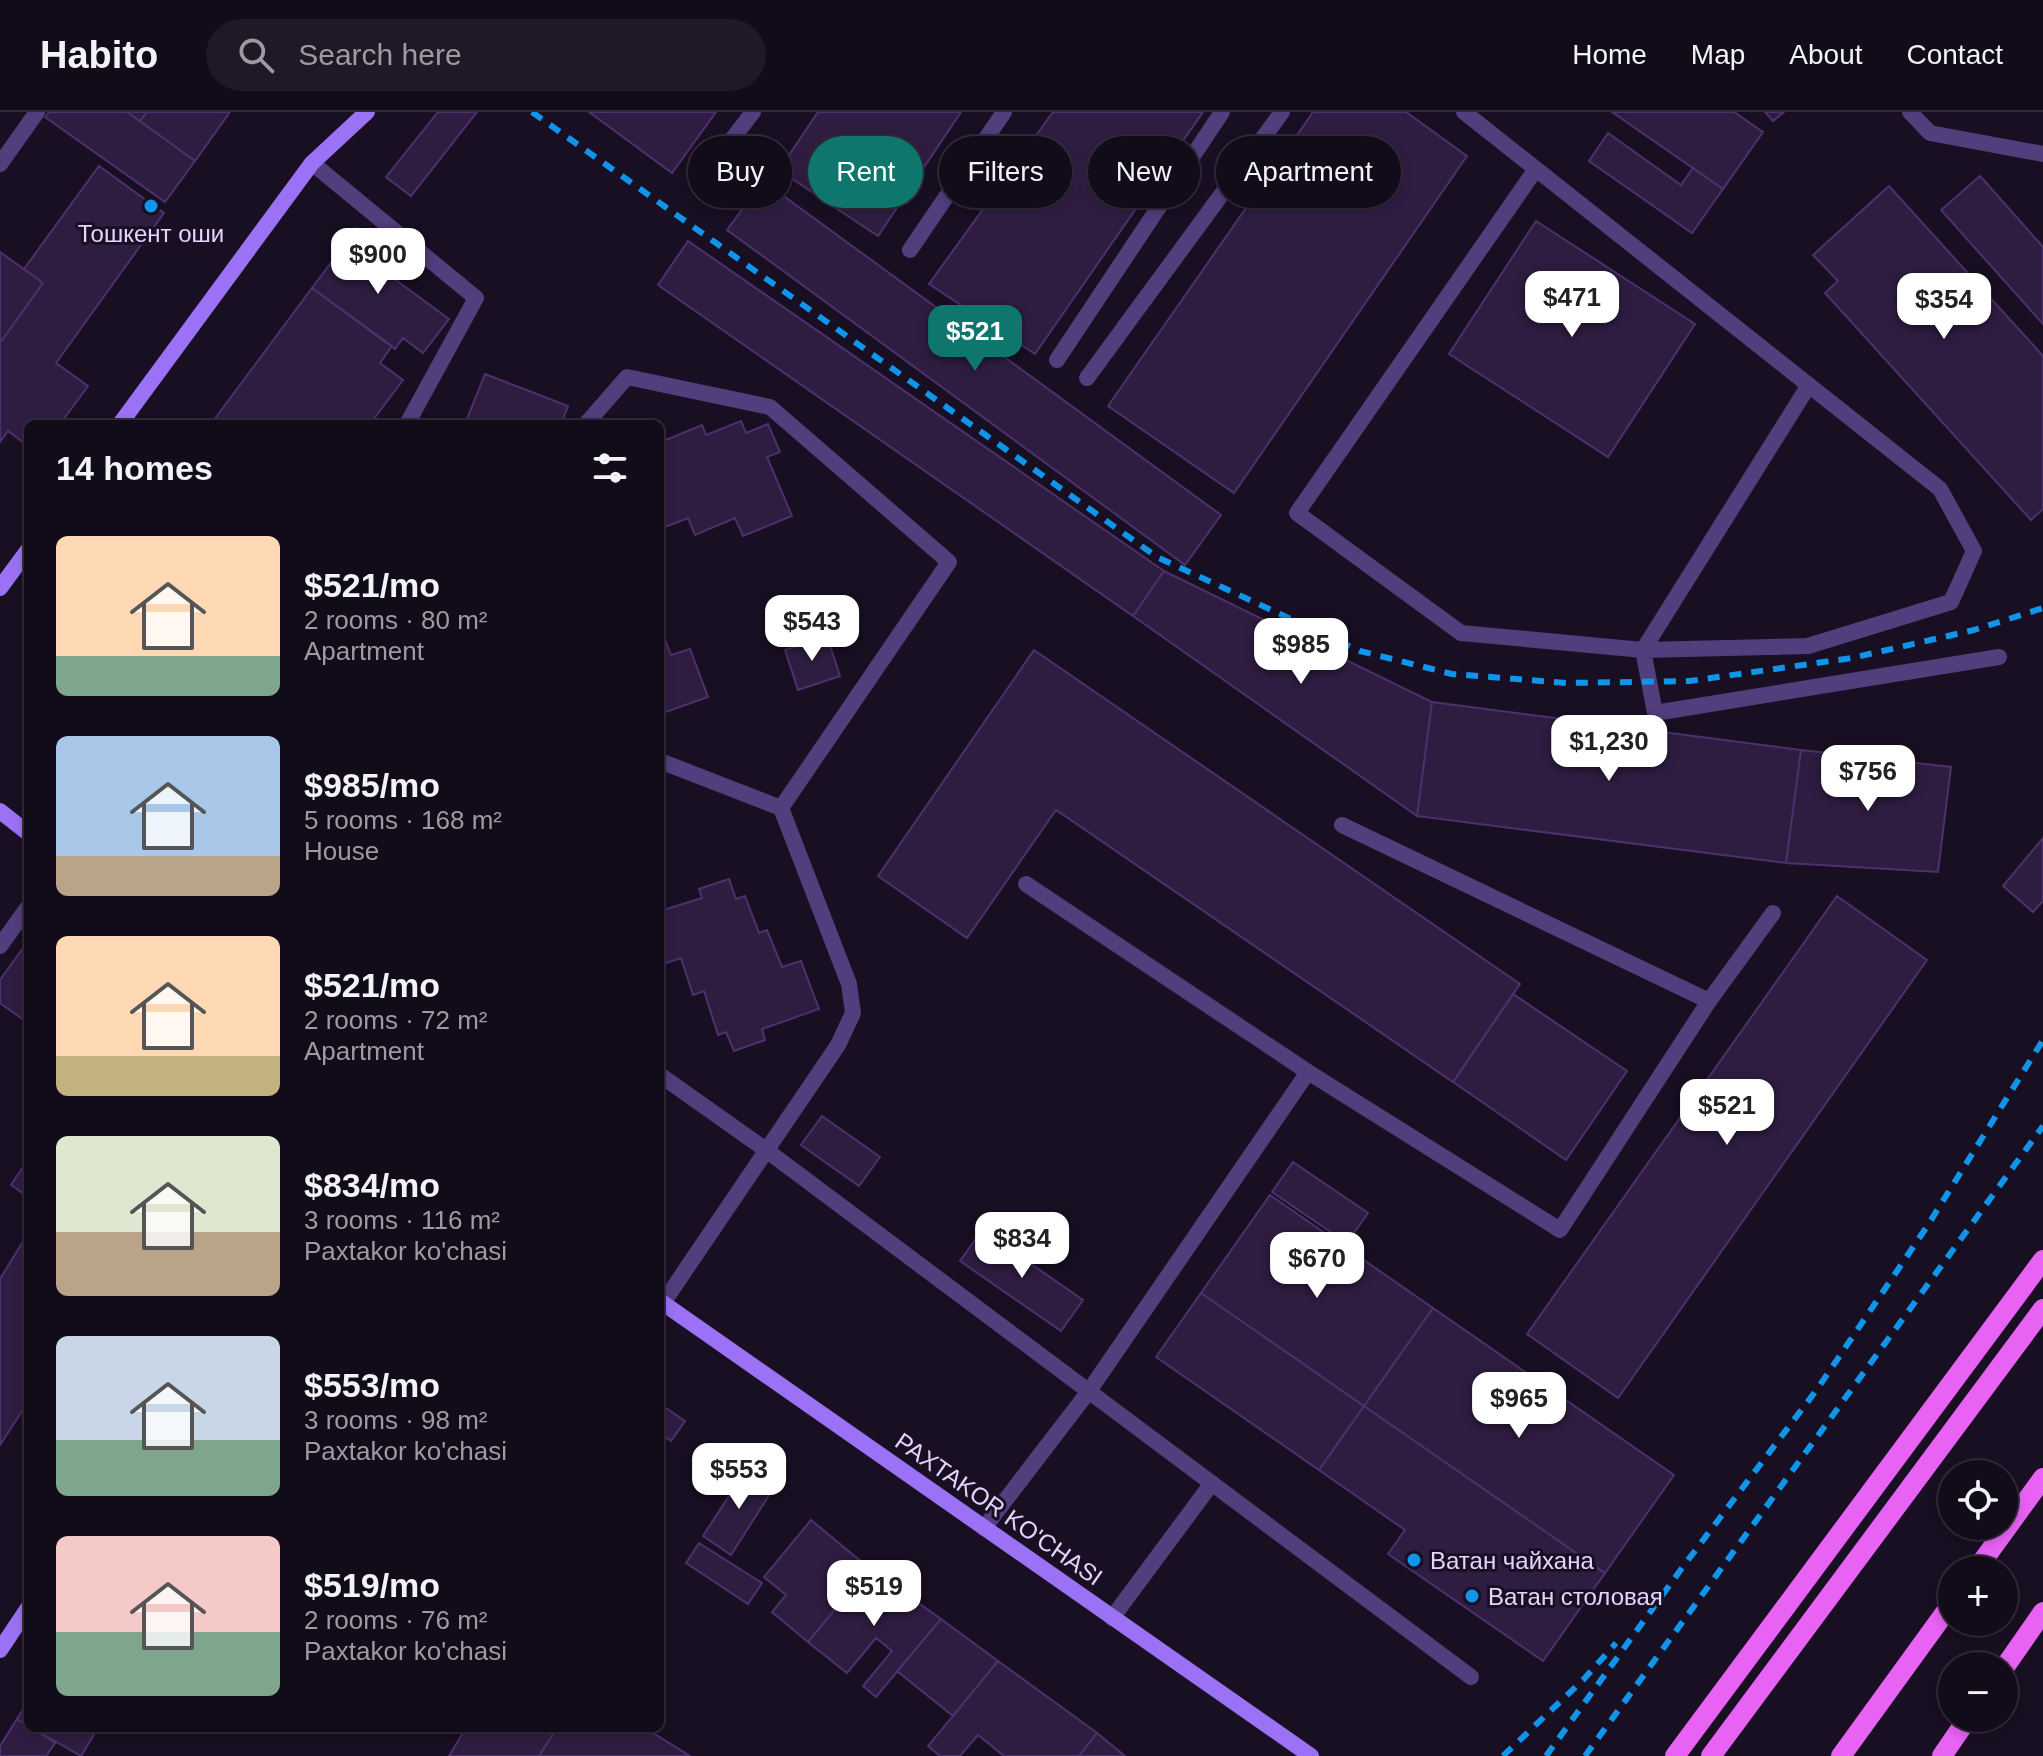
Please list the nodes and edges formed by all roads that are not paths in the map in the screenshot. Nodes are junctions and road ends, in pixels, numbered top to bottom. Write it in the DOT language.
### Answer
graph roads {
  1 [pos="37,112"];
  2 [pos="367,112"];
  3 [pos="753,112"];
  4 [pos="1004,112"];
  5 [pos="1222,112"];
  6 [pos="1282,112"];
  7 [pos="1464,112"];
  8 [pos="1910,112"];
  9 [pos="735,136"];
  10 [pos="2043,154"];
  11 [pos="312,163"];
  12 [pos="0,164"];
  13 [pos="1536,169"];
  14 [pos="910,250"];
  15 [pos="1057,360"];
  16 [pos="1087,378"];
  17 [pos="1809,385"];
  18 [pos="123,420"];
  19 [pos="409,420"];
  20 [pos="589,420"];
  21 [pos="24,555"];
  22 [pos="0,588"];
  23 [pos="1643,650"];
  24 [pos="1999,657"];
  25 [pos="664,763"];
  26 [pos="781,808"];
  27 [pos="0,811"];
  28 [pos="1342,825"];
  29 [pos="24,830"];
  30 [pos="1026,884"];
  31 [pos="24,913"];
  32 [pos="1773,913"];
  33 [pos="0,946"];
  34 [pos="1709,1001"];
  35 [pos="1308,1072"];
  36 [pos="664,1078"];
  37 [pos="766,1150"];
  38 [pos="2043,1260"];
  39 [pos="664,1298"];
  40 [pos="664,1304"];
  41 [pos="2043,1309"];
  42 [pos="1089,1391"];
  43 [pos="2043,1478"];
  44 [pos="1212,1483"];
  45 [pos="984,1528"];
  46 [pos="1986,1556"];
  47 [pos="2043,1612"];
  48 [pos="24,1614"];
  49 [pos="1112,1618"];
  50 [pos="1938,1622"];
  51 [pos="0,1650"];
  52 [pos="2015,1652"];
  53 [pos="1471,1677"];
  54 [pos="1958,1732"];
  55 [pos="1311,1756"];
  56 [pos="1675,1756"];
  57 [pos="1711,1756"];
  58 [pos="1841,1756"];
  59 [pos="1942,1756"];
  1 -- 12 [label="street"];
  2 -- 11 [label="main road"];
  3 -- 9 [label="street"];
  4 -- 14 [label="street"];
  5 -- 15 [label="street"];
  6 -- 16 [label="street"];
  7 -- 13 [label="street"];
  8 -- 10 [label="street"];
  11 -- 18 [label="main road"];
  11 -- 19 [label="street"];
  13 -- 17 [label="street"];
  13 -- 23 [label="street"];
  17 -- 23 [label="street"];
  17 -- 23 [label="street"];
  20 -- 26 [label="street"];
  21 -- 22 [label="main road"];
  23 -- 24 [label="street"];
  25 -- 26 [label="street"];
  26 -- 37 [label="street"];
  27 -- 29 [label="main road"];
  28 -- 34 [label="street"];
  30 -- 35 [label="street"];
  31 -- 33 [label="street"];
  32 -- 34 [label="street"];
  34 -- 35 [label="street"];
  35 -- 42 [label="street"];
  36 -- 37 [label="street"];
  37 -- 39 [label="street"];
  37 -- 42 [label="street"];
  38 -- 56 [label="main road"];
  40 -- 45 [label="main road, PAXTAKOR KO'CHASI"];
  41 -- 57 [label="main road"];
  42 -- 44 [label="street"];
  42 -- 45 [label="street"];
  43 -- 46 [label="main road"];
  44 -- 49 [label="street"];
  44 -- 53 [label="street"];
  45 -- 49 [label="main road, PAXTAKOR KO'CHASI"];
  47 -- 52 [label="main road"];
  48 -- 51 [label="main road"];
  49 -- 55 [label="main road, PAXTAKOR KO'CHASI"];
  50 -- 58 [label="main road"];
  54 -- 59 [label="main road"];
}
